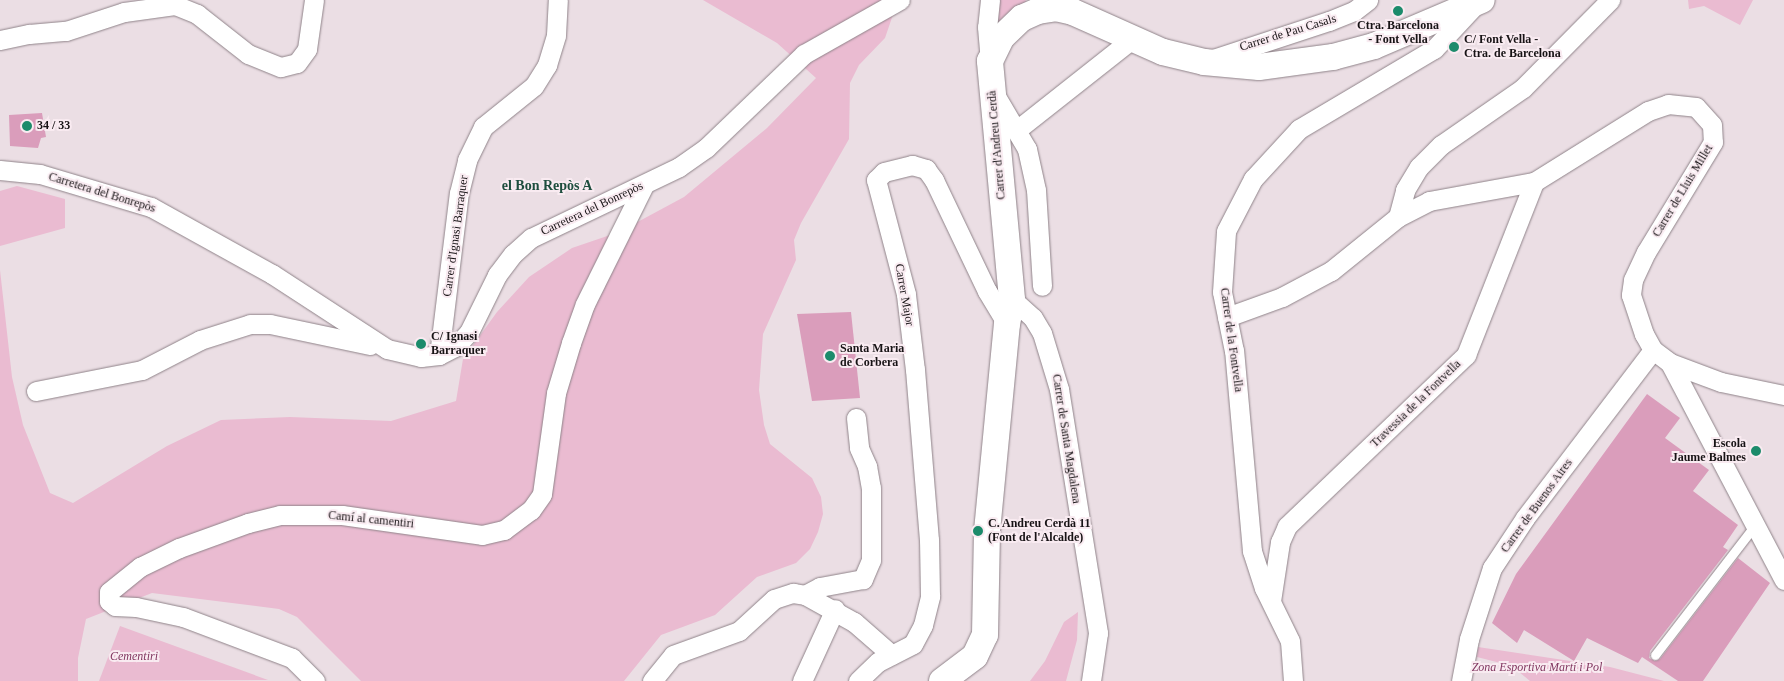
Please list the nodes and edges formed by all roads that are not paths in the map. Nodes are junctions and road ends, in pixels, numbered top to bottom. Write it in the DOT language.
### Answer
graph roads {
  1 [pos="314,0"];
  2 [pos="558,0"];
  3 [pos="900,0"];
  4 [pos="990,0"];
  5 [pos="1368,0"];
  6 [pos="1610,0"];
  7 [pos="1480,1"];
  8 [pos="1051,4"];
  9 [pos="1422,26"];
  10 [pos="1132,39"];
  11 [pos="0,40"];
  12 [pos="1422,54"];
  13 [pos="990,61"];
  14 [pos="1204,62"];
  15 [pos="992,90"];
  16 [pos="1018,129"];
  17 [pos="0,170"];
  18 [pos="1534,182"];
  19 [pos="644,185"];
  20 [pos="1398,217"];
  21 [pos="1042,286"];
  22 [pos="1010,312"];
  23 [pos="1227,317"];
  24 [pos="387,349"];
  25 [pos="1653,350"];
  26 [pos="439,355"];
  27 [pos="1670,363"];
  28 [pos="1711,380"];
  29 [pos="36,391"];
  30 [pos="1784,395"];
  31 [pos="1690,404"];
  32 [pos="856,418"];
  33 [pos="1756,524"];
  34 [pos="1784,580"];
  35 [pos="804,594"];
  36 [pos="1270,602"];
  37 [pos="835,610"];
  38 [pos="892,655"];
  39 [pos="1655,655"];
  40 [pos="315,681"];
  41 [pos="652,681"];
  42 [pos="802,681"];
  43 [pos="858,681"];
  44 [pos="942,681"];
  45 [pos="1091,681"];
  46 [pos="1293,681"];
  47 [pos="1461,681"];
  1 -- 11 [label="street"];
  2 -- 26 [label="street, Carrer d'Ignasi Barraquer"];
  3 -- 19 [label="street, Carretera del Bonrepòs"];
  4 -- 13 [label="street"];
  5 -- 14 [label="street, Carrer de Pau Casals"];
  6 -- 20 [label="street"];
  7 -- 9 [label="street"];
  7 -- 12 [label="street, Carrer de la Fontvella"];
  8 -- 10 [label="street"];
  8 -- 13 [label="street"];
  9 -- 12 [label="street"];
  9 -- 14 [label="street"];
  10 -- 14 [label="street"];
  10 -- 16 [label="street"];
  12 -- 23 [label="street, Carrer de la Fontvella"];
  13 -- 15 [label="street, Carrer d'Andreu Cerdà"];
  15 -- 16 [label="street"];
  15 -- 22 [label="street, Carrer d'Andreu Cerdà"];
  16 -- 21 [label="street"];
  17 -- 24 [label="street, Carretera del Bonrepòs"];
  18 -- 20 [label="street, Carrer de Lluis Millet"];
  18 -- 25 [label="street, Carrer de Lluis Millet"];
  18 -- 36 [label="street, Travessia de la Fontvella"];
  19 -- 26 [label="street, Carretera del Bonrepòs"];
  19 -- 40 [label="street, Camí al camentiri"];
  20 -- 23 [label="street, Carrer de Lluis Millet"];
  22 -- 38 [label="street, Carrer Major"];
  22 -- 44 [label="street, Carrer d'Andreu Cerdà"];
  22 -- 45 [label="street, Carrer de Santa Magdalena"];
  23 -- 36 [label="street, Carrer de la Fontvella"];
  24 -- 26 [label="street, Carretera del Bonrepòs"];
  24 -- 29 [label="street"];
  25 -- 27 [label="street, Carrer de Lluis Millet"];
  25 -- 47 [label="street, Carrer de Buenos Aires"];
  27 -- 28 [label="street"];
  27 -- 31 [label="street, Carrer de Lluis Millet"];
  28 -- 30 [label="street"];
  28 -- 31 [label="street"];
  31 -- 33 [label="street, Carrer de Lluis Millet"];
  32 -- 35 [label="street"];
  33 -- 34 [label="street, Carrer de Lluis Millet"];
  33 -- 39 [label="lane"];
  35 -- 37 [label="street"];
  35 -- 41 [label="street"];
  36 -- 46 [label="street, Carrer de la Fontvella"];
  37 -- 38 [label="street"];
  37 -- 42 [label="street"];
  38 -- 43 [label="street"];
}
